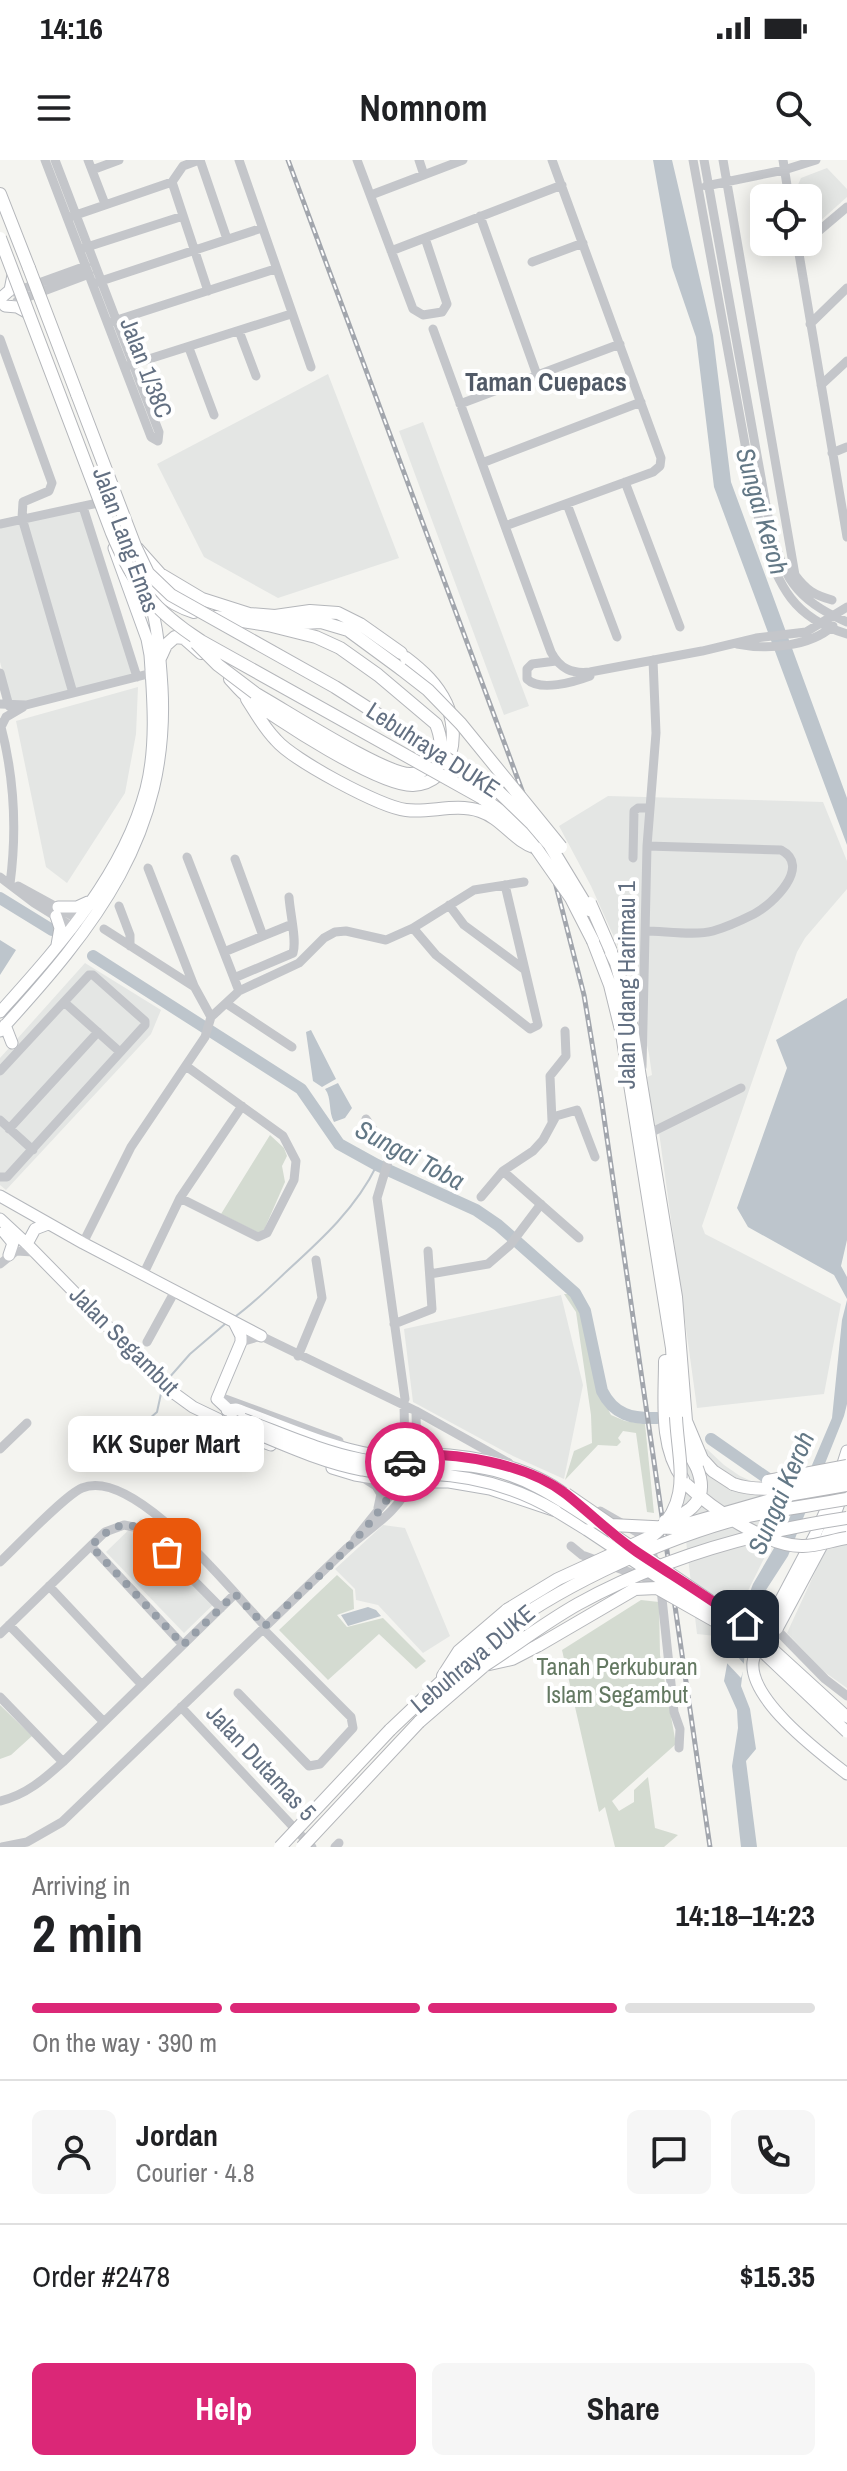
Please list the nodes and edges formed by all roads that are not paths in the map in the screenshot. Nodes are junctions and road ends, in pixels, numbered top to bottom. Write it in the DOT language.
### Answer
graph roads {
  1 [pos="45,160"];
  2 [pos="55,160"];
  3 [pos="119,160"];
  4 [pos="199,160"];
  5 [pos="239,160"];
  6 [pos="357,160"];
  7 [pos="419,160"];
  8 [pos="463,160"];
  9 [pos="552,160"];
  10 [pos="693,160"];
  11 [pos="704,160"];
  12 [pos="723,160"];
  13 [pos="816,160"];
  14 [pos="181,163"];
  15 [pos="90,165"];
  16 [pos="784,165"];
  17 [pos="424,175"];
  18 [pos="727,181"];
  19 [pos="172,182"];
  20 [pos="562,185"];
  21 [pos="704,186"];
  22 [pos="0,194"];
  23 [pos="371,195"];
  24 [pos="0,203"];
  25 [pos="105,204"];
  26 [pos="847,207"];
  27 [pos="72,216"];
  28 [pos="183,216"];
  29 [pos="480,216"];
  30 [pos="822,227"];
  31 [pos="262,228"];
  32 [pos="425,238"];
  33 [pos="0,239"];
  34 [pos="227,239"];
  35 [pos="583,243"];
  36 [pos="84,248"];
  37 [pos="194,249"];
  38 [pos="391,251"];
  39 [pos="803,256"];
  40 [pos="532,262"];
  41 [pos="275,269"];
  42 [pos="13,274"];
  43 [pos="92,276"];
  44 [pos="847,288"];
  45 [pos="208,291"];
  46 [pos="27,293"];
  47 [pos="2,302"];
  48 [pos="28,313"];
  49 [pos="291,314"];
  50 [pos="112,322"];
  51 [pos="810,324"];
  52 [pos="433,329"];
  53 [pos="239,331"];
  54 [pos="0,339"];
  55 [pos="620,344"];
  56 [pos="189,348"];
  57 [pos="847,361"];
  58 [pos="129,366"];
  59 [pos="311,367"];
  60 [pos="537,375"];
  61 [pos="256,376"];
  62 [pos="821,385"];
  63 [pos="641,402"];
  64 [pos="460,404"];
  65 [pos="214,415"];
  66 [pos="770,429"];
  67 [pos="754,432"];
  68 [pos="847,447"];
  69 [pos="832,453"];
  70 [pos="482,463"];
  71 [pos="625,482"];
  72 [pos="98,503"];
  73 [pos="567,504"];
  74 [pos="83,507"];
  75 [pos="22,518"];
  76 [pos="0,524"];
  77 [pos="505,526"];
  78 [pos="846,531"];
  79 [pos="135,546"];
  80 [pos="135,561"];
  81 [pos="832,600"];
  82 [pos="842,614"];
  83 [pos="215,617"];
  84 [pos="172,622"];
  85 [pos="268,625"];
  86 [pos="680,627"];
  87 [pos="825,627"];
  88 [pos="847,634"];
  89 [pos="617,637"];
  90 [pos="192,645"];
  91 [pos="161,656"];
  92 [pos="653,660"];
  93 [pos="556,661"];
  94 [pos="565,669"];
  95 [pos="608,669"];
  96 [pos="0,673"];
  97 [pos="152,673"];
  98 [pos="137,677"];
  99 [pos="556,683"];
  100 [pos="73,693"];
  101 [pos="250,694"];
  102 [pos="4,705"];
  103 [pos="26,705"];
  104 [pos="1,725"];
  105 [pos="4,758"];
  106 [pos="649,808"];
  107 [pos="647,846"];
  108 [pos="536,848"];
  109 [pos="187,857"];
  110 [pos="633,858"];
  111 [pos="235,859"];
  112 [pos="148,868"];
  113 [pos="6,881"];
  114 [pos="524,882"];
  115 [pos="505,885"];
  116 [pos="289,897"];
  117 [pos="91,899"];
  118 [pos="449,905"];
  119 [pos="119,906"];
  120 [pos="57,912"];
  121 [pos="290,925"];
  122 [pos="80,926"];
  123 [pos="413,928"];
  124 [pos="104,929"];
  125 [pos="645,931"];
  126 [pos="263,936"];
  127 [pos="130,946"];
  128 [pos="611,951"];
  129 [pos="53,952"];
  130 [pos="224,952"];
  131 [pos="293,953"];
  132 [pos="299,963"];
  133 [pos="525,970"];
  134 [pos="234,978"];
  135 [pos="194,986"];
  136 [pos="239,991"];
  137 [pos="16,994"];
  138 [pos="64,1002"];
  139 [pos="227,1004"];
  140 [pos="0,1012"];
  141 [pos="210,1019"];
  142 [pos="1,1027"];
  143 [pos="565,1031"];
  144 [pos="98,1032"];
  145 [pos="10,1045"];
  146 [pos="292,1047"];
  147 [pos="120,1052"];
  148 [pos="186,1066"];
  149 [pos="0,1071"];
  150 [pos="741,1088"];
  151 [pos="242,1106"];
  152 [pos="366,1119"];
  153 [pos="0,1120"];
  154 [pos="552,1121"];
  155 [pos="9,1129"];
  156 [pos="652,1132"];
  157 [pos="33,1150"];
  158 [pos="595,1157"];
  159 [pos="503,1171"];
  160 [pos="0,1177"];
  161 [pos="0,1196"];
  162 [pos="481,1197"];
  163 [pos="180,1198"];
  164 [pos="541,1204"];
  165 [pos="0,1219"];
  166 [pos="48,1224"];
  167 [pos="0,1229"];
  168 [pos="579,1238"];
  169 [pos="83,1243"];
  170 [pos="31,1248"];
  171 [pos="428,1251"];
  172 [pos="4,1259"];
  173 [pos="316,1260"];
  174 [pos="430,1274"];
  175 [pos="143,1275"];
  176 [pos="175,1291"];
  177 [pos="679,1307"];
  178 [pos="234,1322"];
  179 [pos="667,1322"];
  180 [pos="394,1324"];
  181 [pos="261,1336"];
  182 [pos="147,1342"];
  183 [pos="241,1342"];
  184 [pos="298,1356"];
  185 [pos="217,1397"];
  186 [pos="405,1403"];
  187 [pos="193,1407"];
  188 [pos="227,1410"];
  189 [pos="416,1411"];
  190 [pos="680,1415"];
  191 [pos="211,1417"];
  192 [pos="27,1423"];
  193 [pos="242,1423"];
  194 [pos="342,1445"];
  195 [pos="0,1449"];
  196 [pos="847,1451"];
  197 [pos="418,1455"];
  198 [pos="847,1466"];
  199 [pos="352,1474"];
  200 [pos="847,1481"];
  201 [pos="405,1482"];
  202 [pos="425,1482"];
  203 [pos="733,1484"];
  204 [pos="566,1494"];
  205 [pos="847,1499"];
  206 [pos="556,1511"];
  207 [pos="375,1515"];
  208 [pos="847,1518"];
  209 [pos="634,1527"];
  210 [pos="847,1528"];
  211 [pos="613,1534"];
  212 [pos="828,1534"];
  213 [pos="847,1538"];
  214 [pos="352,1544"];
  215 [pos="91,1546"];
  216 [pos="571,1546"];
  217 [pos="0,1562"];
  218 [pos="659,1583"];
  219 [pos="49,1586"];
  220 [pos="235,1594"];
  221 [pos="221,1608"];
  222 [pos="9,1625"];
  223 [pos="264,1628"];
  224 [pos="772,1628"];
  225 [pos="0,1634"];
  226 [pos="754,1643"];
  227 [pos="183,1645"];
  228 [pos="485,1665"];
  229 [pos="440,1682"];
  230 [pos="142,1685"];
  231 [pos="238,1693"];
  232 [pos="847,1696"];
  233 [pos="0,1697"];
  234 [pos="181,1707"];
  235 [pos="847,1717"];
  236 [pos="104,1722"];
  237 [pos="847,1732"];
  238 [pos="679,1748"];
  239 [pos="63,1762"];
  240 [pos="847,1774"];
  241 [pos="0,1801"];
  242 [pos="2,1847"];
  243 [pos="280,1847"];
  244 [pos="302,1847"];
  245 [pos="312,1847"];
  1 -- 27 [label="street, Jalan 1/38C"];
  2 -- 27 [label="street, Jalan 1/38C"];
  3 -- 15 [label="street"];
  4 -- 14 [label="street"];
  4 -- 34 [label="street"];
  5 -- 31 [label="street"];
  6 -- 23 [label="street"];
  7 -- 17 [label="street"];
  8 -- 17 [label="street"];
  9 -- 20 [label="street"];
  10 -- 21 [label="street"];
  11 -- 21 [label="street"];
  12 -- 18 [label="street"];
  13 -- 16 [label="street"];
  14 -- 19 [label="street"];
  15 -- 25 [label="street"];
  16 -- 18 [label="street"];
  17 -- 23 [label="street"];
  18 -- 21 [label="street"];
  18 -- 66 [label="street"];
  19 -- 25 [label="street"];
  19 -- 28 [label="street"];
  20 -- 29 [label="street"];
  20 -- 35 [label="street"];
  21 -- 67 [label="street"];
  21 -- 87 [label="street"];
  22 -- 79 [label="highway, Lebuhraya DUKE, bridge"];
  23 -- 38 [label="street"];
  24 -- 46 [label="main road, Jalan Lang Emas"];
  25 -- 27 [label="street"];
  26 -- 30 [label="street"];
  27 -- 36 [label="street, Jalan 1/38C"];
  28 -- 36 [label="street"];
  28 -- 37 [label="street"];
  29 -- 32 [label="street"];
  29 -- 60 [label="street"];
  31 -- 34 [label="street"];
  31 -- 41 [label="street"];
  32 -- 38 [label="street"];
  32 -- 38 [label="street"];
  33 -- 42 [label="main road, Jalan Lang Emas"];
  33 -- 84 [label="highway, Lebuhraya DUKE, bridge"];
  34 -- 37 [label="street"];
  35 -- 40 [label="street"];
  35 -- 55 [label="street"];
  36 -- 43 [label="street, Jalan 1/38C"];
  36 -- 43 [label="street, Jalan 1/38C"];
  37 -- 43 [label="street"];
  37 -- 45 [label="street"];
  39 -- 51 [label="street"];
  41 -- 45 [label="street"];
  41 -- 49 [label="street"];
  42 -- 46 [label="main road, Jalan Lang Emas"];
  42 -- 47 [label="main road"];
  43 -- 46 [label="street"];
  43 -- 50 [label="street, Jalan 1/38C"];
  44 -- 51 [label="street"];
  45 -- 50 [label="street"];
  46 -- 47 [label="street"];
  46 -- 48 [label="main road, Jalan Lang Emas"];
  46 -- 80 [label="main road, Jalan Lang Emas"];
  47 -- 48 [label="main road"];
  48 -- 72 [label="main road, Jalan Lang Emas"];
  49 -- 53 [label="street"];
  49 -- 59 [label="street"];
  50 -- 58 [label="street, Jalan 1/38C"];
  51 -- 62 [label="street"];
  52 -- 64 [label="street"];
  53 -- 56 [label="street"];
  53 -- 61 [label="street"];
  54 -- 75 [label="street"];
  55 -- 60 [label="street"];
  55 -- 63 [label="street"];
  56 -- 58 [label="street"];
  56 -- 65 [label="street"];
  57 -- 62 [label="street"];
  58 -- 58 [label="street, Jalan 1/38C"];
  60 -- 64 [label="street"];
  62 -- 69 [label="street"];
  63 -- 70 [label="street"];
  63 -- 71 [label="street"];
  64 -- 70 [label="street"];
  66 -- 67 [label="street"];
  66 -- 81 [label="street"];
  67 -- 82 [label="street"];
  68 -- 69 [label="street"];
  69 -- 78 [label="street"];
  70 -- 77 [label="street"];
  71 -- 73 [label="street"];
  71 -- 86 [label="street"];
  72 -- 74 [label="street"];
  72 -- 97 [label="main road, Jalan Lang Emas"];
  73 -- 77 [label="street"];
  73 -- 89 [label="street"];
  74 -- 75 [label="street"];
  74 -- 98 [label="street"];
  75 -- 76 [label="street"];
  75 -- 100 [label="street"];
  77 -- 93 [label="street"];
  79 -- 101 [label="highway, bridge"];
  79 -- 128 [label="highway, Lebuhraya DUKE, bridge"];
  80 -- 83 [label="highway"];
  80 -- 91 [label="main road, Jalan Lang Emas"];
  82 -- 87 [label="street"];
  83 -- 85 [label="highway"];
  83 -- 90 [label="highway"];
  84 -- 101 [label="highway, bridge"];
  84 -- 108 [label="highway, Lebuhraya DUKE, bridge"];
  85 -- 101 [label="highway"];
  85 -- 128 [label="highway, bridge"];
  87 -- 88 [label="street"];
  87 -- 92 [label="street"];
  90 -- 91 [label="highway"];
  90 -- 101 [label="highway"];
  91 -- 122 [label="main road, Jalan Lang Emas"];
  92 -- 95 [label="street"];
  92 -- 106 [label="street, Jalan Udang Harimau 1"];
  93 -- 94 [label="street"];
  93 -- 99 [label="street"];
  94 -- 95 [label="street"];
  94 -- 99 [label="street"];
  95 -- 99 [label="street"];
  96 -- 102 [label="street"];
  97 -- 98 [label="street"];
  97 -- 117 [label="main road, Jalan Lang Emas"];
  98 -- 100 [label="street"];
  100 -- 103 [label="street"];
  101 -- 108 [label="highway"];
  102 -- 103 [label="street"];
  103 -- 104 [label="street"];
  104 -- 105 [label="street"];
  105 -- 113 [label="street"];
  106 -- 107 [label="street, Jalan Udang Harimau 1"];
  106 -- 110 [label="street"];
  107 -- 125 [label="street, Jalan Udang Harimau 1"];
  107 -- 125 [label="street"];
  108 -- 179 [label="highway, Lebuhraya DUKE, bridge"];
  109 -- 130 [label="street"];
  111 -- 126 [label="street"];
  112 -- 135 [label="street"];
  113 -- 120 [label="street"];
  114 -- 115 [label="street"];
  115 -- 118 [label="street"];
  115 -- 133 [label="street"];
  116 -- 121 [label="street"];
  117 -- 120 [label="main road"];
  117 -- 122 [label="main road, Jalan Lang Emas"];
  118 -- 123 [label="street"];
  118 -- 133 [label="street"];
  119 -- 127 [label="street"];
  120 -- 122 [label="street"];
  120 -- 129 [label="main road"];
  121 -- 126 [label="street"];
  121 -- 131 [label="street"];
  122 -- 129 [label="main road"];
  122 -- 142 [label="main road"];
  123 -- 132 [label="street"];
  123 -- 133 [label="street"];
  124 -- 127 [label="street"];
  125 -- 156 [label="street, Jalan Udang Harimau 1"];
  126 -- 130 [label="street"];
  127 -- 135 [label="street"];
  128 -- 190 [label="highway, Lebuhraya DUKE"];
  129 -- 137 [label="main road"];
  130 -- 134 [label="street"];
  131 -- 132 [label="street"];
  131 -- 134 [label="street"];
  132 -- 136 [label="street"];
  134 -- 136 [label="street"];
  135 -- 141 [label="street"];
  136 -- 139 [label="street"];
  137 -- 140 [label="main road"];
  137 -- 142 [label="main road"];
  138 -- 144 [label="street"];
  138 -- 145 [label="street"];
  138 -- 147 [label="street"];
  139 -- 141 [label="street"];
  139 -- 146 [label="street"];
  141 -- 148 [label="street"];
  142 -- 145 [label="main road"];
  143 -- 154 [label="street"];
  144 -- 147 [label="street"];
  144 -- 155 [label="street"];
  145 -- 149 [label="street"];
  147 -- 157 [label="street"];
  148 -- 151 [label="street"];
  148 -- 169 [label="street"];
  150 -- 156 [label="street"];
  151 -- 163 [label="street"];
  151 -- 163 [label="street"];
  152 -- 180 [label="street"];
  153 -- 155 [label="street"];
  154 -- 158 [label="street"];
  154 -- 159 [label="street"];
  155 -- 157 [label="street"];
  156 -- 177 [label="street, Jalan Udang Harimau 1"];
  157 -- 160 [label="street"];
  159 -- 162 [label="street"];
  159 -- 164 [label="street"];
  161 -- 166 [label="main road, Jalan Segambut"];
  163 -- 175 [label="street"];
  164 -- 168 [label="street"];
  164 -- 174 [label="street"];
  165 -- 170 [label="main road, Jalan Segambut"];
  166 -- 169 [label="main road, Jalan Segambut"];
  166 -- 170 [label="main road"];
  167 -- 172 [label="main road"];
  169 -- 175 [label="main road, Jalan Segambut"];
  170 -- 172 [label="street"];
  170 -- 187 [label="main road, Jalan Segambut"];
  171 -- 174 [label="street"];
  173 -- 184 [label="street"];
  174 -- 180 [label="street"];
  175 -- 176 [label="main road, Jalan Segambut"];
  176 -- 178 [label="main road, Jalan Segambut"];
  176 -- 182 [label="street"];
  178 -- 181 [label="main road, Jalan Segambut"];
  178 -- 183 [label="main road"];
  179 -- 190 [label="highway, Lebuhraya DUKE"];
  179 -- 213 [label="highway, bridge"];
  180 -- 186 [label="street"];
  181 -- 183 [label="street"];
  181 -- 184 [label="street, Jalan Segambut"];
  183 -- 185 [label="main road"];
  184 -- 186 [label="street, Jalan Segambut"];
  185 -- 187 [label="main road"];
  185 -- 188 [label="main road, Jalan Segambut"];
  185 -- 194 [label="street"];
  186 -- 189 [label="street"];
  186 -- 197 [label="street"];
  187 -- 191 [label="main road, Jalan Segambut"];
  188 -- 193 [label="main road, Jalan Segambut"];
  188 -- 194 [label="main road"];
  189 -- 197 [label="street"];
  189 -- 218 [label="street"];
  190 -- 203 [label="highway"];
  190 -- 209 [label="highway, bridge"];
  190 -- 229 [label="highway, bridge"];
  191 -- 193 [label="main road, Jalan Segambut"];
  191 -- 199 [label="main road"];
  192 -- 195 [label="street"];
  193 -- 206 [label="main road, Jalan Segambut, bridge"];
  193 -- 211 [label="main road, Jalan Segambut, bridge"];
  194 -- 197 [label="main road"];
  194 -- 199 [label="main road"];
  196 -- 224 [label="main road"];
  197 -- 201 [label="street"];
  197 -- 202 [label="main road"];
  197 -- 204 [label="main road"];
  198 -- 203 [label="highway, bridge"];
  199 -- 201 [label="main road"];
  199 -- 207 [label="street"];
  200 -- 203 [label="highway, bridge"];
  200 -- 209 [label="highway, bridge"];
  200 -- 212 [label="main road"];
  201 -- 202 [label="main road"];
  201 -- 207 [label="street"];
  201 -- 214 [label="street"];
  202 -- 206 [label="main road, bridge"];
  204 -- 209 [label="highway, bridge"];
  204 -- 211 [label="main road, bridge"];
  205 -- 229 [label="highway, Lebuhraya DUKE, bridge"];
  206 -- 226 [label="main road, Jalan Segambut, bridge"];
  207 -- 214 [label="street"];
  208 -- 228 [label="highway, Lebuhraya DUKE, bridge"];
  210 -- 212 [label="highway"];
  211 -- 235 [label="main road, Jalan Segambut, bridge"];
  212 -- 224 [label="main road"];
  214 -- 223 [label="street"];
  215 -- 219 [label="street"];
  215 -- 221 [label="street"];
  215 -- 227 [label="street"];
  216 -- 218 [label="street"];
  217 -- 220 [label="street"];
  218 -- 238 [label="street"];
  219 -- 222 [label="street"];
  219 -- 230 [label="street"];
  220 -- 221 [label="street"];
  220 -- 223 [label="street"];
  221 -- 227 [label="street"];
  222 -- 225 [label="street"];
  222 -- 236 [label="street"];
  223 -- 231 [label="street"];
  223 -- 234 [label="street"];
  224 -- 232 [label="street"];
  224 -- 240 [label="main road"];
  226 -- 228 [label="highway, bridge"];
  226 -- 237 [label="main road, Jalan Segambut, bridge"];
  227 -- 230 [label="street"];
  228 -- 244 [label="highway, Lebuhraya DUKE, bridge"];
  229 -- 243 [label="highway, Lebuhraya DUKE, bridge"];
  230 -- 236 [label="street"];
  233 -- 239 [label="street"];
  234 -- 242 [label="street"];
  234 -- 245 [label="street, Jalan Dutamas 5"];
  236 -- 239 [label="street"];
  239 -- 241 [label="street"];
}
